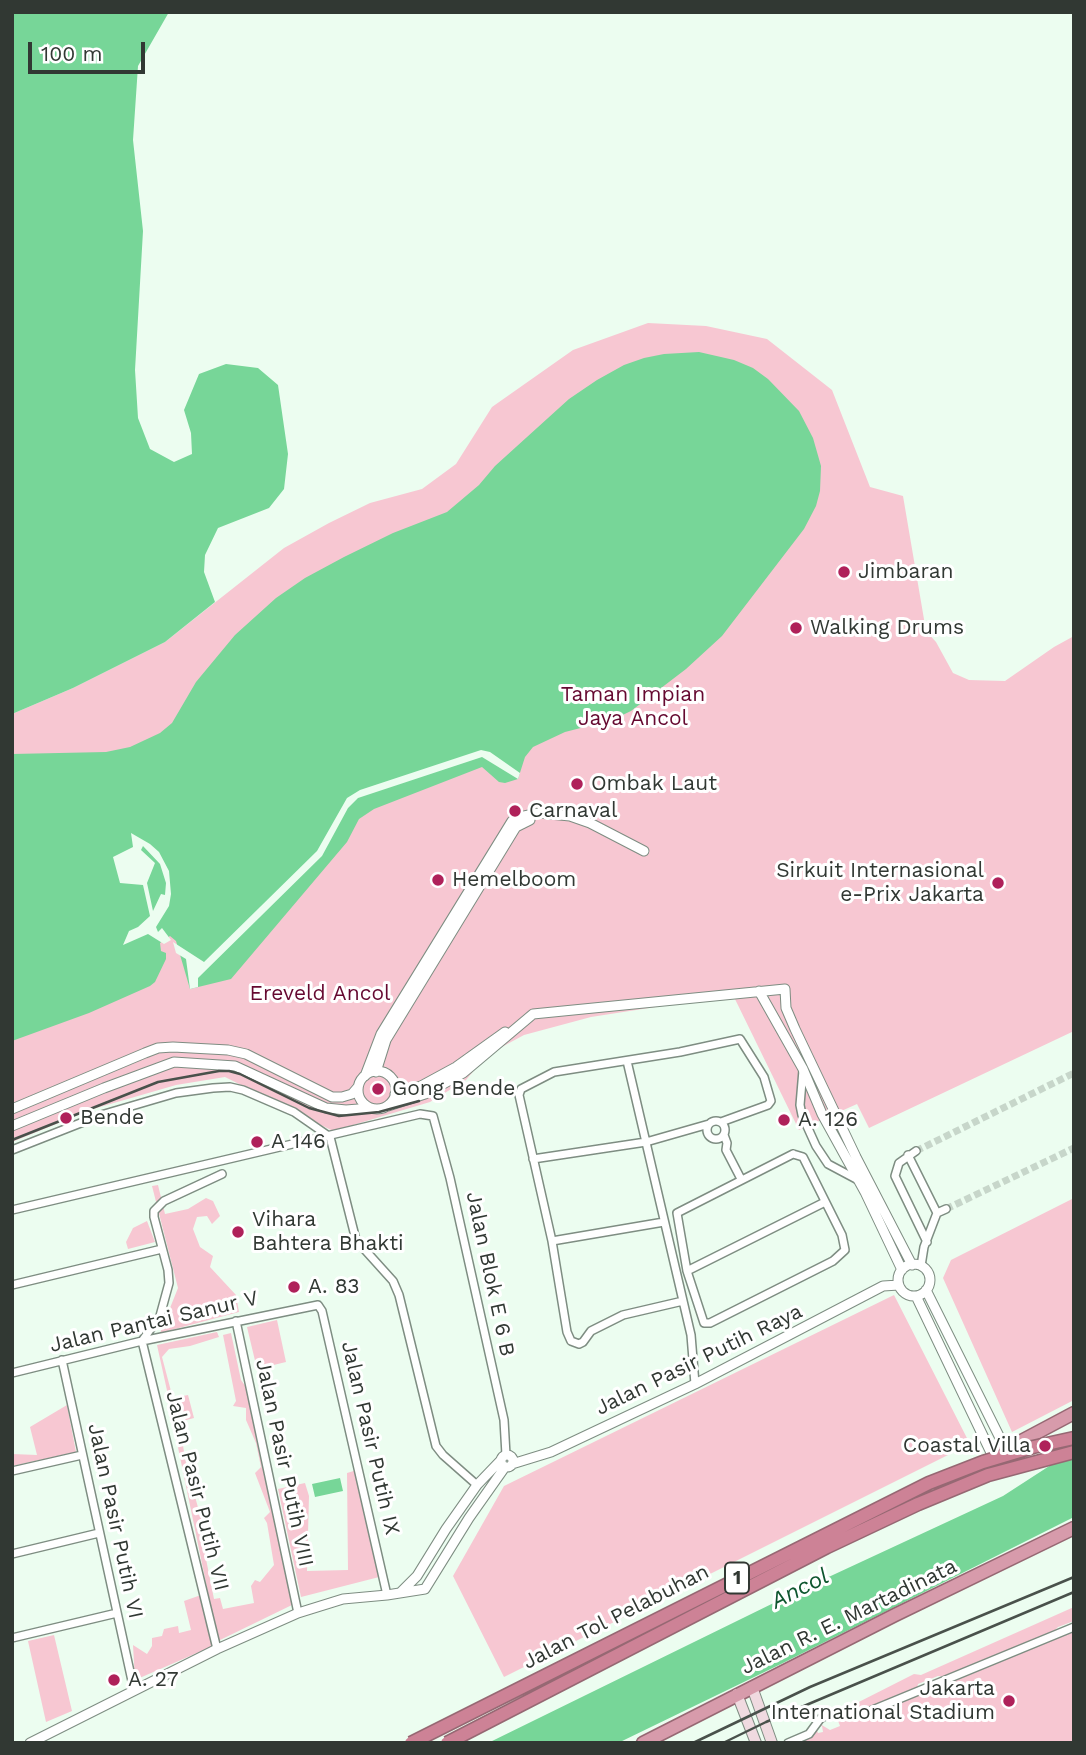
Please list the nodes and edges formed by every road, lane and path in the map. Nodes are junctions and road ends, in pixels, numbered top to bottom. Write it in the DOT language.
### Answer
graph roads {
  1 [pos="759,991"];
  2 [pos="519,1025"];
  3 [pos="795,1029"];
  4 [pos="783,1034"];
  5 [pos="627,1061"];
  6 [pos="803,1069"];
  7 [pos="376,1072"];
  8 [pos="365,1076"];
  9 [pos="78,1082"];
  10 [pos="358,1087"];
  11 [pos="396,1094"];
  12 [pos="84,1097"];
  13 [pos="388,1106"];
  14 [pos="371,1108"];
  15 [pos="12,1109"];
  16 [pos="721,1122"];
  17 [pos="709,1124"];
  18 [pos="12,1126"];
  19 [pos="724,1135"];
  20 [pos="330,1137"];
  21 [pos="715,1139"];
  22 [pos="646,1142"];
  23 [pos="12,1150"];
  24 [pos="726,1150"];
  25 [pos="533,1159"];
  26 [pos="222,1174"];
  27 [pos="741,1179"];
  28 [pos="859,1180"];
  29 [pos="825,1202"];
  30 [pos="946,1209"];
  31 [pos="12,1210"];
  32 [pos="937,1213"];
  33 [pos="664,1222"];
  34 [pos="552,1241"];
  35 [pos="926,1242"];
  36 [pos="162,1249"];
  37 [pos="917,1266"];
  38 [pos="902,1270"];
  39 [pos="687,1271"];
  40 [pos="12,1285"];
  41 [pos="899,1285"];
  42 [pos="926,1290"];
  43 [pos="916,1296"];
  44 [pos="683,1301"];
  45 [pos="304,1307"];
  46 [pos="236,1321"];
  47 [pos="142,1341"];
  48 [pos="62,1360"];
  49 [pos="12,1373"];
  50 [pos="695,1384"];
  51 [pos="1074,1413"];
  52 [pos="1074,1422"];
  53 [pos="1074,1438"];
  54 [pos="1074,1452"];
  55 [pos="1007,1453"];
  56 [pos="82,1455"];
  57 [pos="994,1459"];
  58 [pos="506,1462"];
  59 [pos="12,1471"];
  60 [pos="477,1485"];
  61 [pos="1074,1528"];
  62 [pos="446,1529"];
  63 [pos="99,1533"];
  64 [pos="459,1534"];
  65 [pos="12,1554"];
  66 [pos="400,1593"];
  67 [pos="387,1595"];
  68 [pos="298,1612"];
  69 [pos="117,1613"];
  70 [pos="1074,1627"];
  71 [pos="12,1638"];
  72 [pos="216,1649"];
  73 [pos="752,1687"];
  74 [pos="134,1689"];
  75 [pos="737,1694"];
  76 [pos="30,1743"];
  77 [pos="411,1743"];
  78 [pos="419,1743"];
  79 [pos="447,1743"];
  80 [pos="454,1743"];
  81 [pos="643,1743"];
  82 [pos="757,1743"];
  83 [pos="772,1743"];
  84 [pos="788,1743"];
  1 -- 2 [label="street"];
  1 -- 3 [label="street"];
  1 -- 4 [label="street"];
  2 -- 11 [label="street"];
  2 -- 13 [label="street"];
  3 -- 4 [label="street"];
  3 -- 37 [label="street"];
  4 -- 6 [label="street"];
  5 -- 16 [label="street"];
  5 -- 22 [label="street"];
  5 -- 25 [label="street"];
  6 -- 28 [label="street"];
  6 -- 28 [label="street"];
  7 -- 8 [label="street"];
  7 -- 8 [label="street"];
  7 -- 11 [label="street"];
  8 -- 10 [label="street"];
  9 -- 10 [label="street"];
  9 -- 12 [label="street"];
  9 -- 15 [label="street"];
  10 -- 14 [label="street"];
  11 -- 13 [label="street"];
  12 -- 14 [label="street"];
  12 -- 18 [label="street"];
  13 -- 14 [label="street"];
  16 -- 17 [label="street"];
  16 -- 19 [label="street"];
  17 -- 21 [label="street"];
  17 -- 22 [label="street"];
  19 -- 21 [label="street"];
  19 -- 24 [label="street"];
  20 -- 23 [label="street"];
  20 -- 31 [label="street"];
  20 -- 58 [label="street, Jalan Blok E 6 B"];
  20 -- 60 [label="street"];
  21 -- 24 [label="street"];
  22 -- 25 [label="street"];
  22 -- 33 [label="street"];
  24 -- 27 [label="street"];
  25 -- 34 [label="street"];
  26 -- 36 [label="street"];
  27 -- 29 [label="street"];
  27 -- 39 [label="street"];
  28 -- 38 [label="street"];
  29 -- 39 [label="street"];
  29 -- 39 [label="street"];
  30 -- 32 [label="street"];
  32 -- 35 [label="street"];
  32 -- 35 [label="street"];
  33 -- 34 [label="street"];
  33 -- 44 [label="street"];
  34 -- 44 [label="street"];
  35 -- 37 [label="street"];
  36 -- 40 [label="street"];
  36 -- 47 [label="street"];
  37 -- 38 [label="street"];
  37 -- 42 [label="street"];
  38 -- 41 [label="street"];
  41 -- 43 [label="street"];
  41 -- 50 [label="street, Jalan Pasir Putih Raya"];
  42 -- 43 [label="street"];
  42 -- 55 [label="street"];
  43 -- 57 [label="street"];
  44 -- 50 [label="street"];
  45 -- 46 [label="street, Jalan Pantai Sanur V"];
  45 -- 67 [label="street, Jalan Pasir Putih IX"];
  46 -- 47 [label="street, Jalan Pantai Sanur V"];
  46 -- 68 [label="street, Jalan Pasir Putih VIII"];
  47 -- 48 [label="street, Jalan Pantai Sanur V"];
  47 -- 72 [label="street, Jalan Pasir Putih VII"];
  48 -- 49 [label="street, Jalan Pantai Sanur V"];
  48 -- 56 [label="street, Jalan Pasir Putih VI"];
  50 -- 58 [label="street, Jalan Pasir Putih Raya"];
  51 -- 55 [label="highway"];
  52 -- 55 [label="highway"];
  53 -- 77 [label="highway, Jalan Tol Pelabuhan / 1, bridge"];
  54 -- 79 [label="highway, Jalan Tol Pelabuhan / 1, bridge"];
  55 -- 57 [label="highway"];
  56 -- 59 [label="street"];
  56 -- 63 [label="street, Jalan Pasir Putih VI"];
  57 -- 78 [label="highway"];
  57 -- 80 [label="highway"];
  58 -- 60 [label="street, Jalan Pasir Putih Raya"];
  58 -- 64 [label="street"];
  60 -- 62 [label="street, Jalan Pasir Putih Raya"];
  61 -- 73 [label="highway, Jalan R. E. Martadinata"];
  62 -- 64 [label="street"];
  62 -- 66 [label="street, Jalan Pasir Putih Raya"];
  63 -- 65 [label="street"];
  63 -- 69 [label="street, Jalan Pasir Putih VI"];
  64 -- 66 [label="street"];
  66 -- 67 [label="street"];
  67 -- 68 [label="street"];
  68 -- 72 [label="street"];
  69 -- 71 [label="street"];
  69 -- 74 [label="street, Jalan Pasir Putih VI"];
  70 -- 84 [label="street"];
  72 -- 74 [label="street"];
  73 -- 75 [label="highway, Jalan R. E. Martadinata"];
  73 -- 83 [label="main road"];
  74 -- 76 [label="street"];
  75 -- 81 [label="highway, Jalan R. E. Martadinata"];
  75 -- 82 [label="main road"];
}
